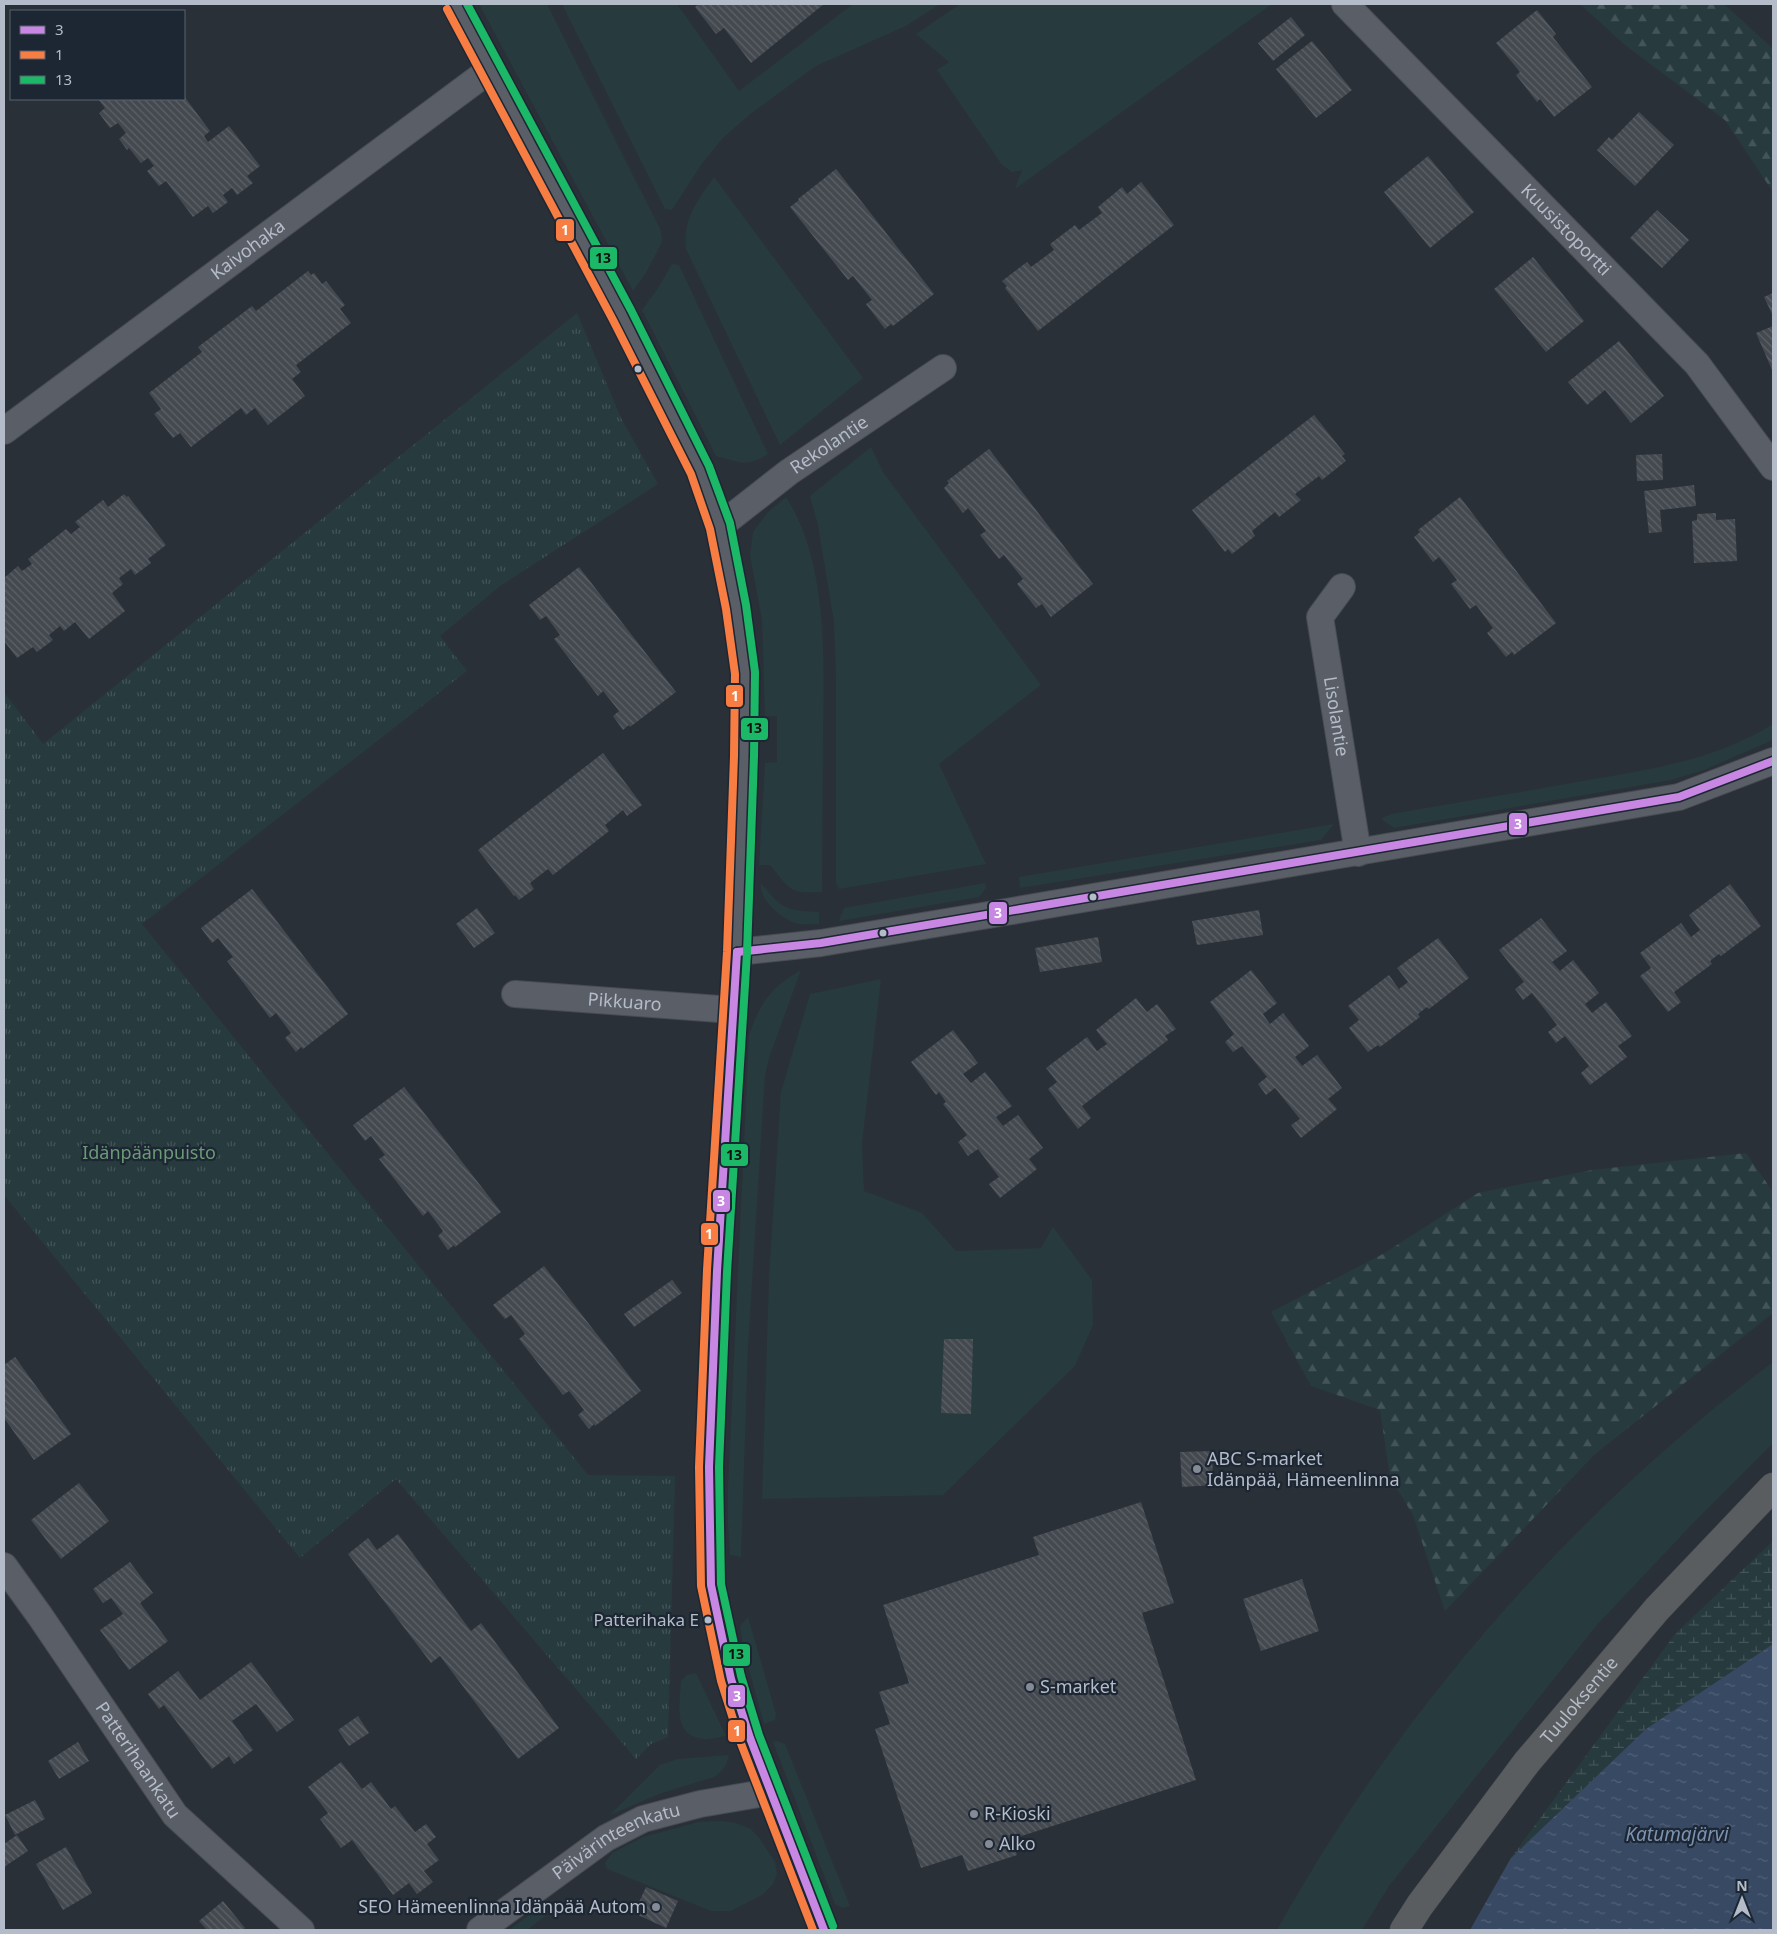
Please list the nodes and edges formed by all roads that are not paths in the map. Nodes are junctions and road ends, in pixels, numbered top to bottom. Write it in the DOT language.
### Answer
graph roads {
  1 [pos="456,4"];
  2 [pos="1345,4"];
  3 [pos="491,69"];
  4 [pos="943,368"];
  5 [pos="4,431"];
  6 [pos="1773,467"];
  7 [pos="720,526"];
  8 [pos="1342,587"];
  9 [pos="1773,760"];
  10 [pos="1358,853"];
  11 [pos="737,952"];
  12 [pos="515,994"];
  13 [pos="734,1010"];
  14 [pos="1773,1487"];
  15 [pos="4,1566"];
  16 [pos="770,1792"];
  17 [pos="301,1930"];
  18 [pos="480,1930"];
  19 [pos="824,1930"];
  20 [pos="1404,1930"];
  1 -- 3 [label="street"];
  2 -- 6 [label="street, Kuusistoportti"];
  3 -- 5 [label="street, Kaivohaka"];
  3 -- 7 [label="street"];
  4 -- 7 [label="street, Rekolantie"];
  7 -- 11 [label="street"];
  8 -- 10 [label="street, Lisolantie"];
  9 -- 10 [label="street"];
  10 -- 11 [label="street"];
  11 -- 13 [label="street"];
  12 -- 13 [label="street, Pikkuaro"];
  13 -- 16 [label="street"];
  14 -- 20 [label="highway, Tuuloksentie"];
  15 -- 17 [label="street, Patterihaankatu"];
  16 -- 18 [label="street, Päivärinteenkatu"];
  16 -- 19 [label="street"];
}
